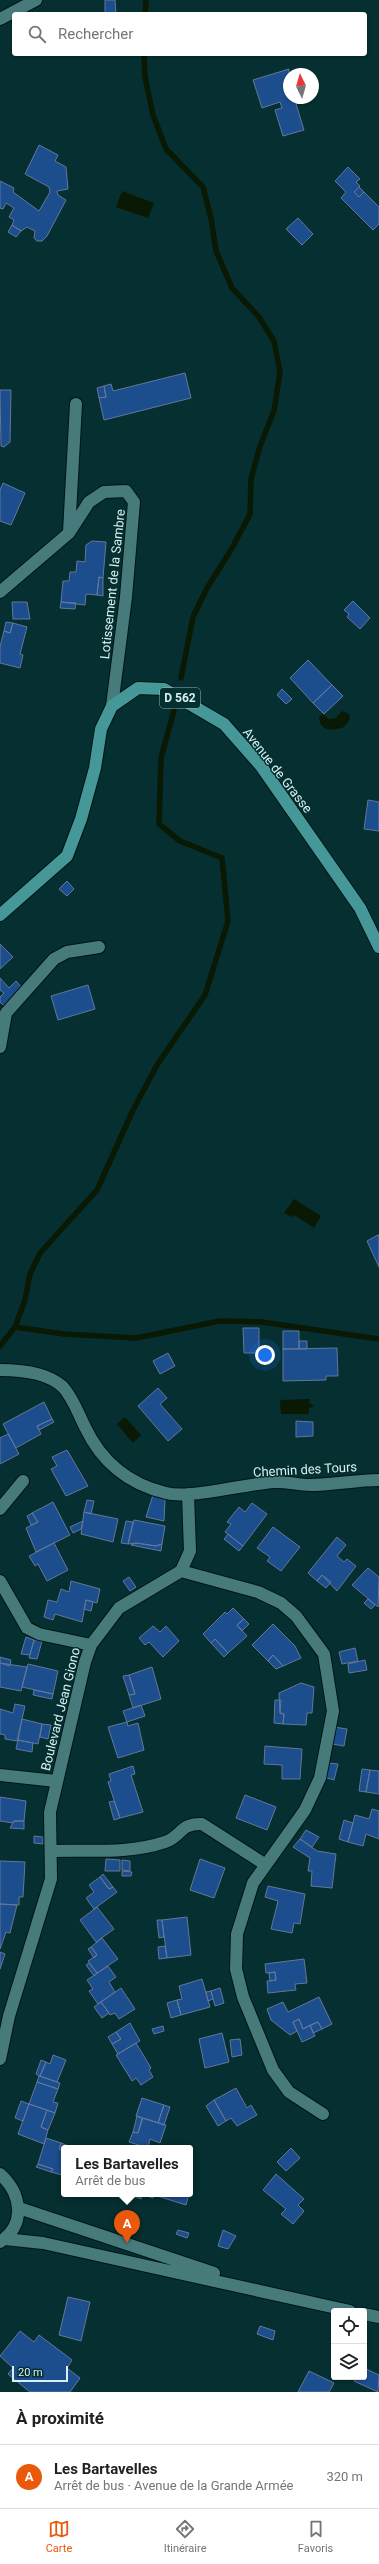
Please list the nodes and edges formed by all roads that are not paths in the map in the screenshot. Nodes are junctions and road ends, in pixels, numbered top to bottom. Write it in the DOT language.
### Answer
graph roads {
  1 [pos="36,0"];
  2 [pos="0,18"];
  3 [pos="76,404"];
  4 [pos="69,533"];
  5 [pos="0,592"];
  6 [pos="112,706"];
  7 [pos="0,915"];
  8 [pos="379,947"];
  9 [pos="99,948"];
  10 [pos="0,1047"];
  11 [pos="0,1370"];
  12 [pos="379,1480"];
  13 [pos="23,1481"];
  14 [pos="188,1494"];
  15 [pos="0,1509"];
  16 [pos="181,1571"];
  17 [pos="0,1581"];
  18 [pos="91,1644"];
  19 [pos="0,1775"];
  20 [pos="56,1781"];
  21 [pos="52,1851"];
  22 [pos="266,1865"];
  23 [pos="5,2015"];
  24 [pos="0,2059"];
  25 [pos="323,2114"];
  26 [pos="0,2174"];
  27 [pos="19,2208"];
  28 [pos="2,2240"];
  29 [pos="262,2290"];
  30 [pos="337,2308"];
  31 [pos="367,2315"];
  32 [pos="379,2317"];
  1 -- 2 [label="street"];
  3 -- 4 [label="street"];
  4 -- 5 [label="street, Lotissement de la Sambre"];
  4 -- 6 [label="street, Lotissement de la Sambre"];
  6 -- 7 [label="main road, Avenue de Grasse / D 562"];
  6 -- 8 [label="main road, Avenue de Grasse / D 562"];
  9 -- 10 [label="street"];
  11 -- 14 [label="street, Chemin des Tours"];
  12 -- 14 [label="street, Chemin des Tours"];
  13 -- 15 [label="street"];
  14 -- 16 [label="street"];
  16 -- 18 [label="street, Boulevard Jean Giono"];
  16 -- 22 [label="street"];
  17 -- 18 [label="street, Boulevard Jean Giono"];
  18 -- 20 [label="street, Boulevard Jean Giono"];
  19 -- 20 [label="street, Boulevard Jean Giono"];
  20 -- 21 [label="street, Boulevard Jean Giono"];
  21 -- 22 [label="street"];
  21 -- 23 [label="street, Boulevard Jean Giono"];
  22 -- 25 [label="street"];
  23 -- 24 [label="street, Boulevard Jean Giono"];
  26 -- 27 [label="street"];
  27 -- 28 [label="street"];
  27 -- 29 [label="street"];
  28 -- 29 [label="street"];
  29 -- 30 [label="street"];
  31 -- 32 [label="street"];
}
